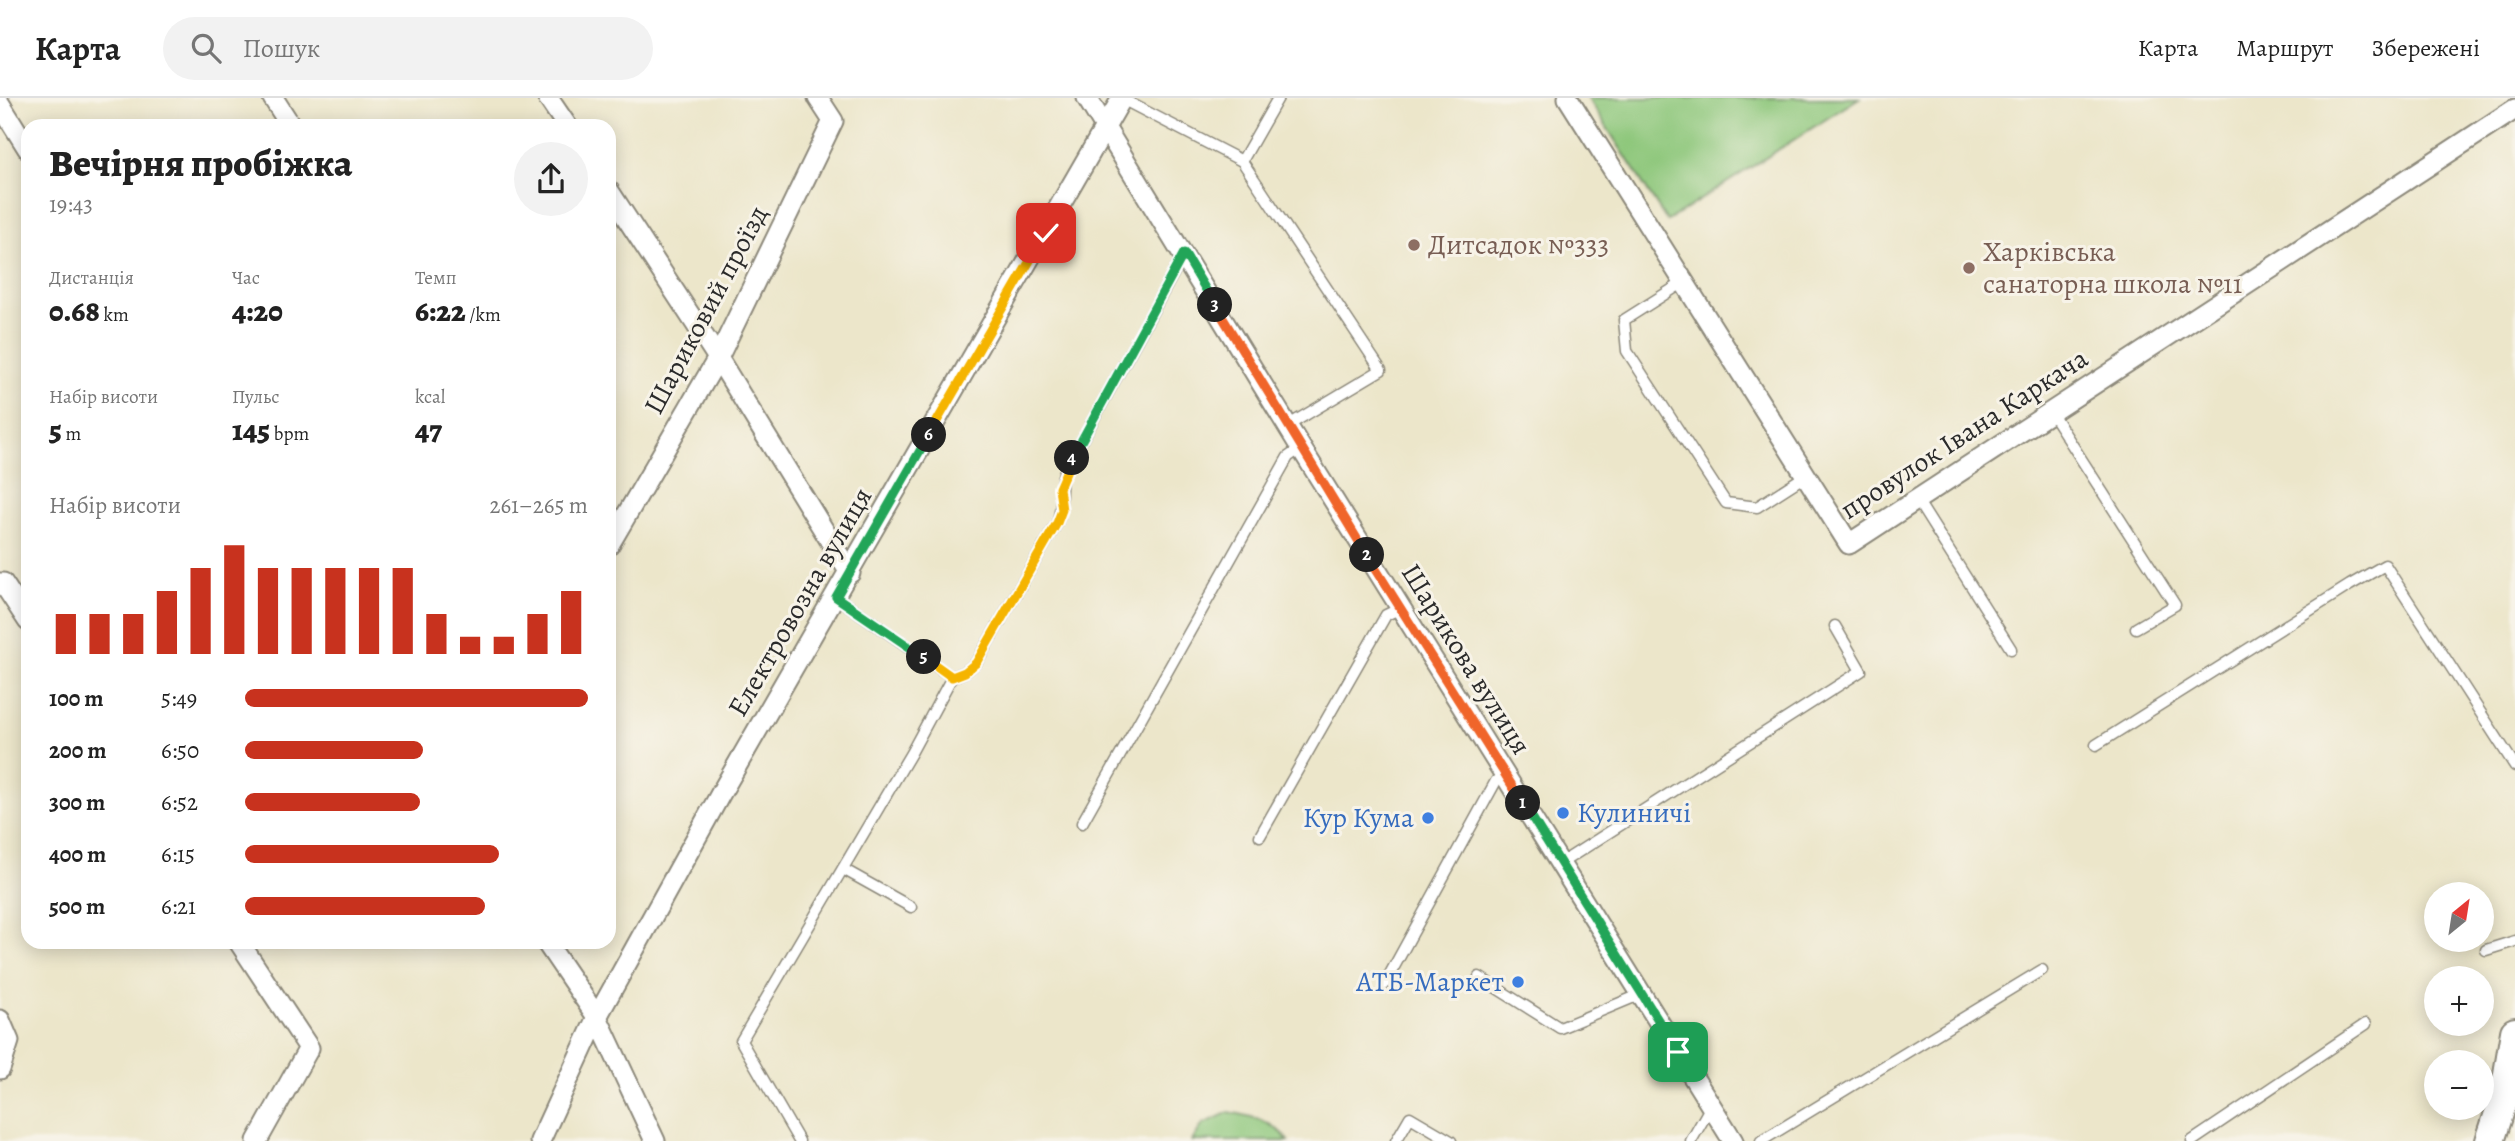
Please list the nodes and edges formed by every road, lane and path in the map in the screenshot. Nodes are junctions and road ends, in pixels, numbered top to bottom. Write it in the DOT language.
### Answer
graph roads {
  1 [pos="273,98"];
  2 [pos="548,98"];
  3 [pos="818,98"];
  4 [pos="1087,98"];
  5 [pos="1278,98"];
  6 [pos="1568,98"];
  7 [pos="1122,99"];
  8 [pos="0,104"];
  9 [pos="2515,109"];
  10 [pos="286,119"];
  11 [pos="562,119"];
  12 [pos="1107,129"];
  13 [pos="21,138"];
  14 [pos="1242,161"];
  15 [pos="616,202"];
  16 [pos="1184,253"];
  17 [pos="1684,282"];
  18 [pos="718,358"];
  19 [pos="2051,412"];
  20 [pos="1287,426"];
  21 [pos="1301,448"];
  22 [pos="1805,476"];
  23 [pos="1917,500"];
  24 [pos="616,533"];
  25 [pos="850,573"];
  26 [pos="1,578"];
  27 [pos="836,597"];
  28 [pos="1401,607"];
  29 [pos="21,610"];
  30 [pos="1835,626"];
  31 [pos="2136,628"];
  32 [pos="2011,649"];
  33 [pos="952,677"];
  34 [pos="2096,745"];
  35 [pos="2515,766"];
  36 [pos="1506,774"];
  37 [pos="1082,823"];
  38 [pos="1260,836"];
  39 [pos="1561,863"];
  40 [pos="843,869"];
  41 [pos="911,907"];
  42 [pos="2515,941"];
  43 [pos="2494,948"];
  44 [pos="244,949"];
  45 [pos="551,949"];
  46 [pos="2042,970"];
  47 [pos="1479,977"];
  48 [pos="1384,985"];
  49 [pos="1644,997"];
  50 [pos="597,1017"];
  51 [pos="0,1020"];
  52 [pos="2366,1024"];
  53 [pos="2515,1031"];
  54 [pos="0,1069"];
  55 [pos="1712,1106"];
  56 [pos="2515,1132"];
  57 [pos="257,1141"];
  58 [pos="540,1141"];
  59 [pos="655,1141"];
  60 [pos="799,1141"];
  61 [pos="1396,1141"];
  62 [pos="1451,1141"];
  63 [pos="1691,1141"];
  64 [pos="1733,1141"];
  65 [pos="1760,1141"];
  66 [pos="2192,1141"];
  67 [pos="2490,1141"];
  68 [pos="2501,1141"];
  1 -- 10 [label="street"];
  2 -- 11 [label="street"];
  3 -- 18 [label="street, Шариковий проїзд"];
  4 -- 12 [label="street, Шарикова вулиця"];
  5 -- 14 [label="lane"];
  6 -- 17 [label="street, провулок Івана Каркача"];
  7 -- 12 [label="street, Електровозна вулиця"];
  7 -- 14 [label="lane"];
  8 -- 13 [label="street"];
  9 -- 19 [label="street, провулок Івана Каркача"];
  12 -- 16 [label="street, Шарикова вулиця"];
  12 -- 25 [label="street, Електровозна вулиця"];
  14 -- 20 [label="lane"];
  15 -- 18 [label="street"];
  16 -- 20 [label="street, Шарикова вулиця"];
  16 -- 33 [label="lane"];
  17 -- 22 [label="street, провулок Івана Каркача"];
  17 -- 22 [label="lane"];
  18 -- 24 [label="street, Шариковий проїзд"];
  18 -- 25 [label="street"];
  19 -- 23 [label="street, провулок Івана Каркача"];
  19 -- 31 [label="lane"];
  20 -- 21 [label="street, Шарикова вулиця"];
  21 -- 28 [label="street, Шарикова вулиця"];
  21 -- 37 [label="lane"];
  22 -- 23 [label="street, провулок Івана Каркача"];
  23 -- 32 [label="lane"];
  25 -- 27 [label="street, Електровозна вулиця"];
  26 -- 29 [label="street"];
  27 -- 33 [label="lane"];
  27 -- 50 [label="street, Електровозна вулиця"];
  28 -- 36 [label="street, Шарикова вулиця"];
  28 -- 38 [label="lane"];
  30 -- 39 [label="lane"];
  33 -- 40 [label="lane"];
  34 -- 35 [label="lane"];
  36 -- 39 [label="street, Шарикова вулиця"];
  36 -- 48 [label="lane"];
  39 -- 49 [label="street, Шарикова вулиця"];
  40 -- 41 [label="lane"];
  40 -- 60 [label="lane"];
  42 -- 43 [label="lane"];
  44 -- 57 [label="street"];
  45 -- 50 [label="street"];
  46 -- 65 [label="lane"];
  47 -- 49 [label="lane"];
  49 -- 55 [label="street, Шарикова вулиця"];
  50 -- 58 [label="street, Електровозна вулиця"];
  50 -- 59 [label="street"];
  51 -- 54 [label="street"];
  52 -- 66 [label="lane"];
  53 -- 67 [label="street"];
  55 -- 63 [label="lane"];
  55 -- 64 [label="street, Шарикова вулиця"];
  56 -- 68 [label="street"];
  61 -- 62 [label="lane"];
}
